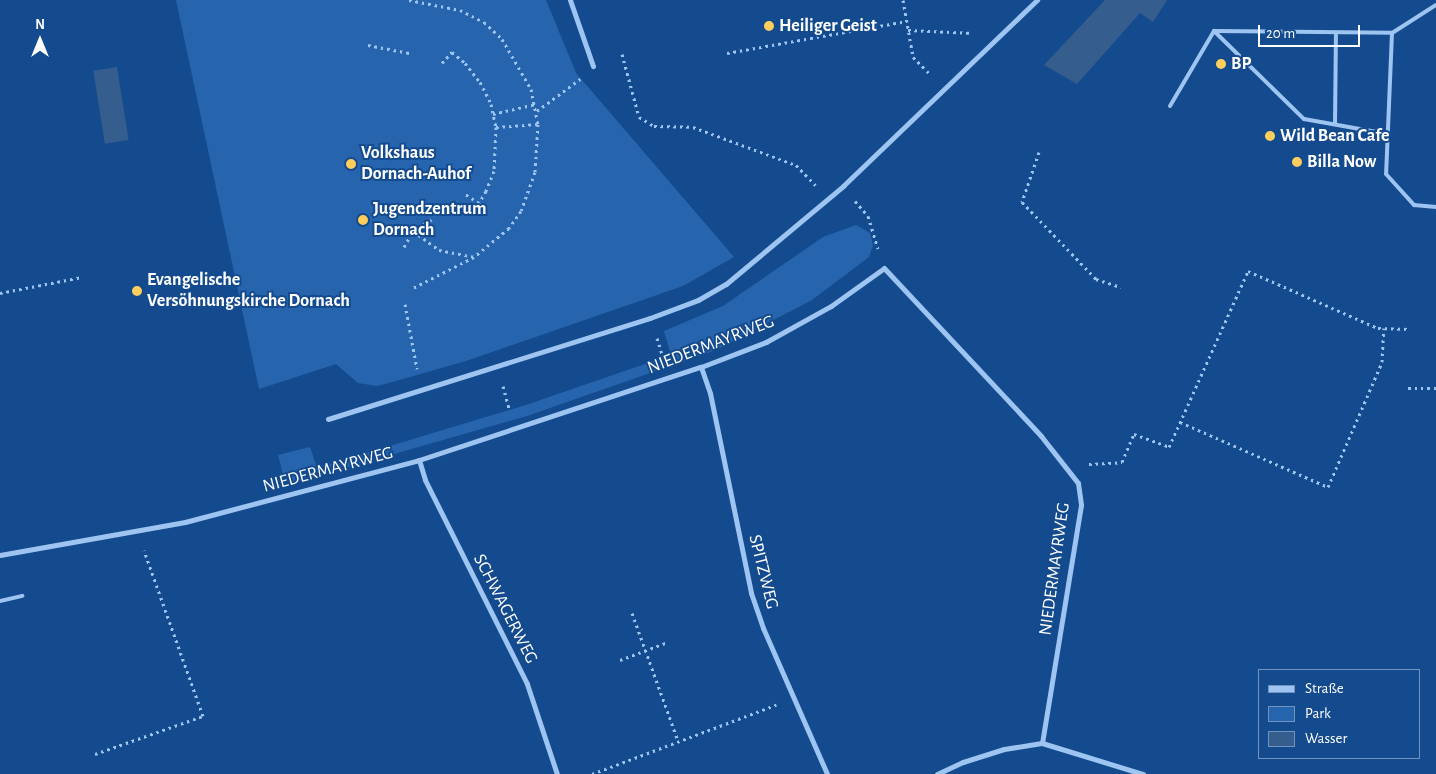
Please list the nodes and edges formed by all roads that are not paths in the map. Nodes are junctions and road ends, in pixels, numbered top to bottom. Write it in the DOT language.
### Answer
graph roads {
  1 [pos="570,0"];
  2 [pos="1037,0"];
  3 [pos="1436,5"];
  4 [pos="1214,31"];
  5 [pos="1336,33"];
  6 [pos="1392,33"];
  7 [pos="593,66"];
  8 [pos="1170,106"];
  9 [pos="1335,124"];
  10 [pos="1388,134"];
  11 [pos="1436,207"];
  12 [pos="701,368"];
  13 [pos="328,419"];
  14 [pos="419,460"];
  15 [pos="0,555"];
  16 [pos="22,596"];
  17 [pos="0,601"];
  18 [pos="1042,743"];
  19 [pos="556,774"];
  20 [pos="828,774"];
  21 [pos="937,774"];
  22 [pos="1143,774"];
  1 -- 7 [label="street"];
  2 -- 13 [label="street"];
  3 -- 6 [label="lane"];
  4 -- 5 [label="lane"];
  4 -- 8 [label="lane"];
  4 -- 9 [label="lane"];
  5 -- 6 [label="lane"];
  5 -- 9 [label="lane"];
  6 -- 10 [label="lane"];
  9 -- 10 [label="lane"];
  10 -- 11 [label="lane"];
  12 -- 14 [label="street, NIEDERMAYRWEG"];
  12 -- 18 [label="street, NIEDERMAYRWEG"];
  12 -- 20 [label="street, SPITZWEG"];
  14 -- 15 [label="street, NIEDERMAYRWEG"];
  14 -- 19 [label="street, SCHWAGERWEG"];
  16 -- 17 [label="lane"];
  18 -- 21 [label="street"];
  18 -- 22 [label="street"];
}
